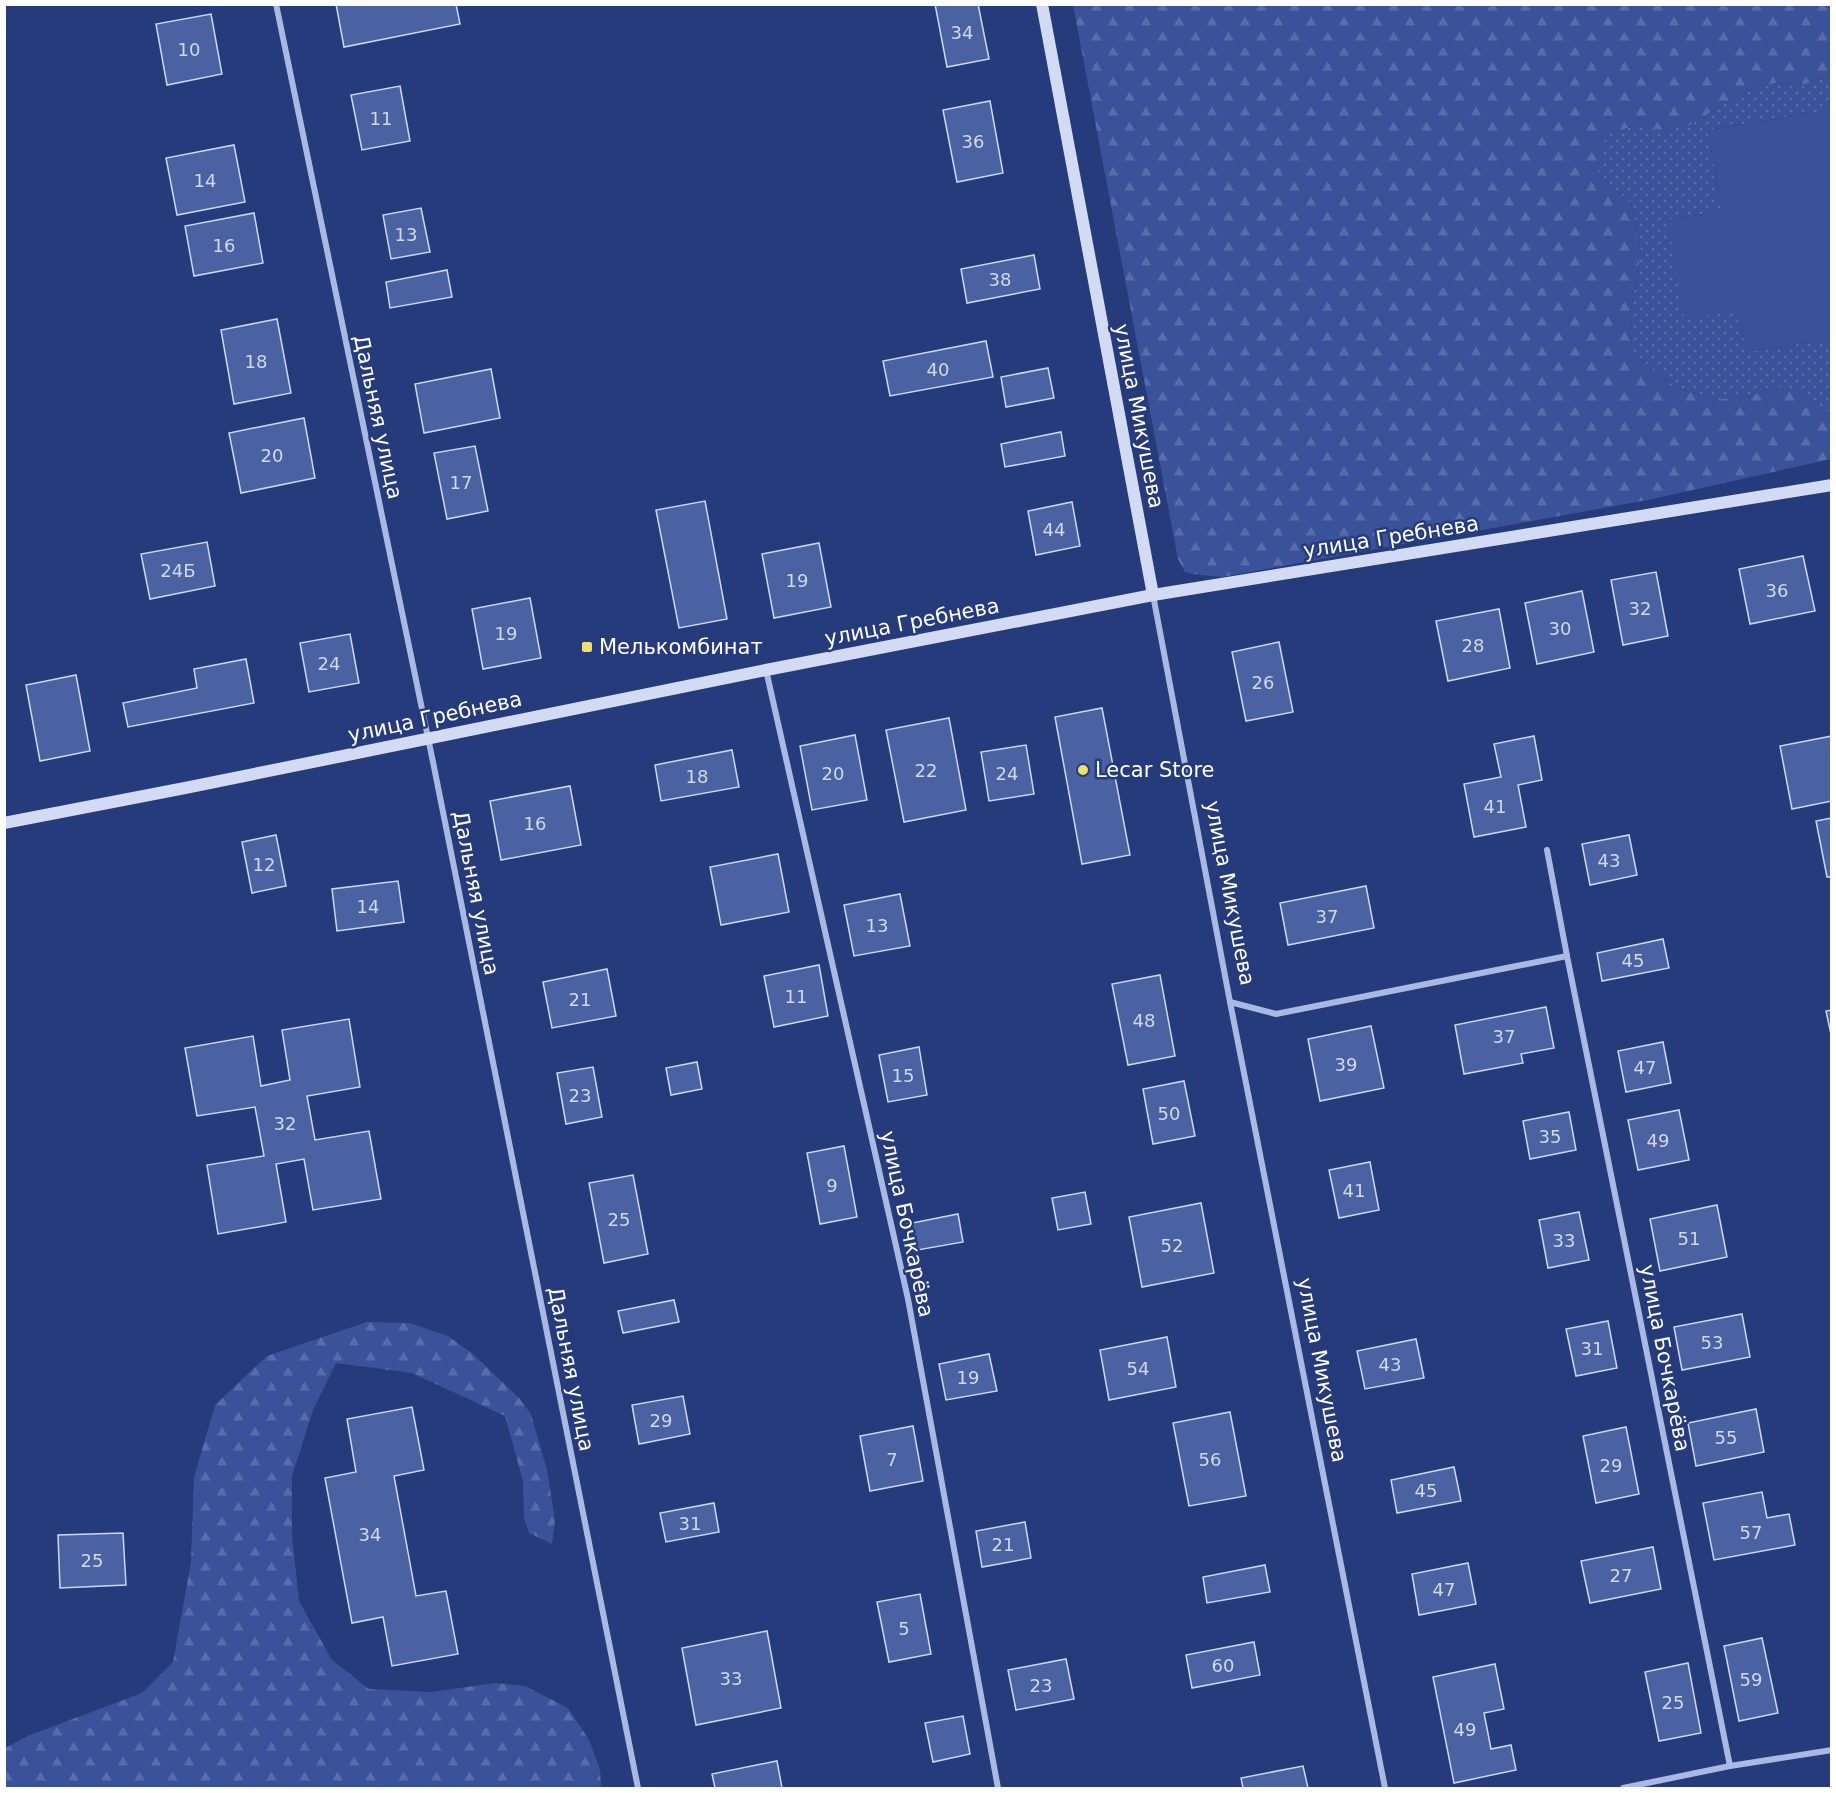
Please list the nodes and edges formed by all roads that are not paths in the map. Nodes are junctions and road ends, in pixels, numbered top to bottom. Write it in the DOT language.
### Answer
graph roads {
  1 [pos="276,4"];
  2 [pos="1042,4"];
  3 [pos="1832,485"];
  4 [pos="1153,595"];
  5 [pos="766,670"];
  6 [pos="427,738"];
  7 [pos="4,823"];
  8 [pos="1546,850"];
  9 [pos="1567,957"];
  10 [pos="1230,1002"];
  11 [pos="1832,1750"];
  12 [pos="1730,1766"];
  13 [pos="638,1788"];
  14 [pos="998,1788"];
  15 [pos="1385,1788"];
  16 [pos="1623,1788"];
  1 -- 6 [label="street, Дальняя улица"];
  2 -- 4 [label="street, улица Микушева"];
  3 -- 4 [label="street, улица Гребнева"];
  4 -- 5 [label="street, улица Гребнева"];
  4 -- 10 [label="street, улица Микушева"];
  5 -- 6 [label="street, улица Гребнева"];
  5 -- 14 [label="street, улица Бочкарёва"];
  6 -- 7 [label="street, улица Гребнева"];
  6 -- 13 [label="street, Дальняя улица"];
  8 -- 9 [label="street, улица Бочкарёва"];
  9 -- 10 [label="street"];
  9 -- 12 [label="street, улица Бочкарёва"];
  10 -- 15 [label="street, улица Микушева"];
  11 -- 12 [label="street"];
  12 -- 16 [label="street"];
}
